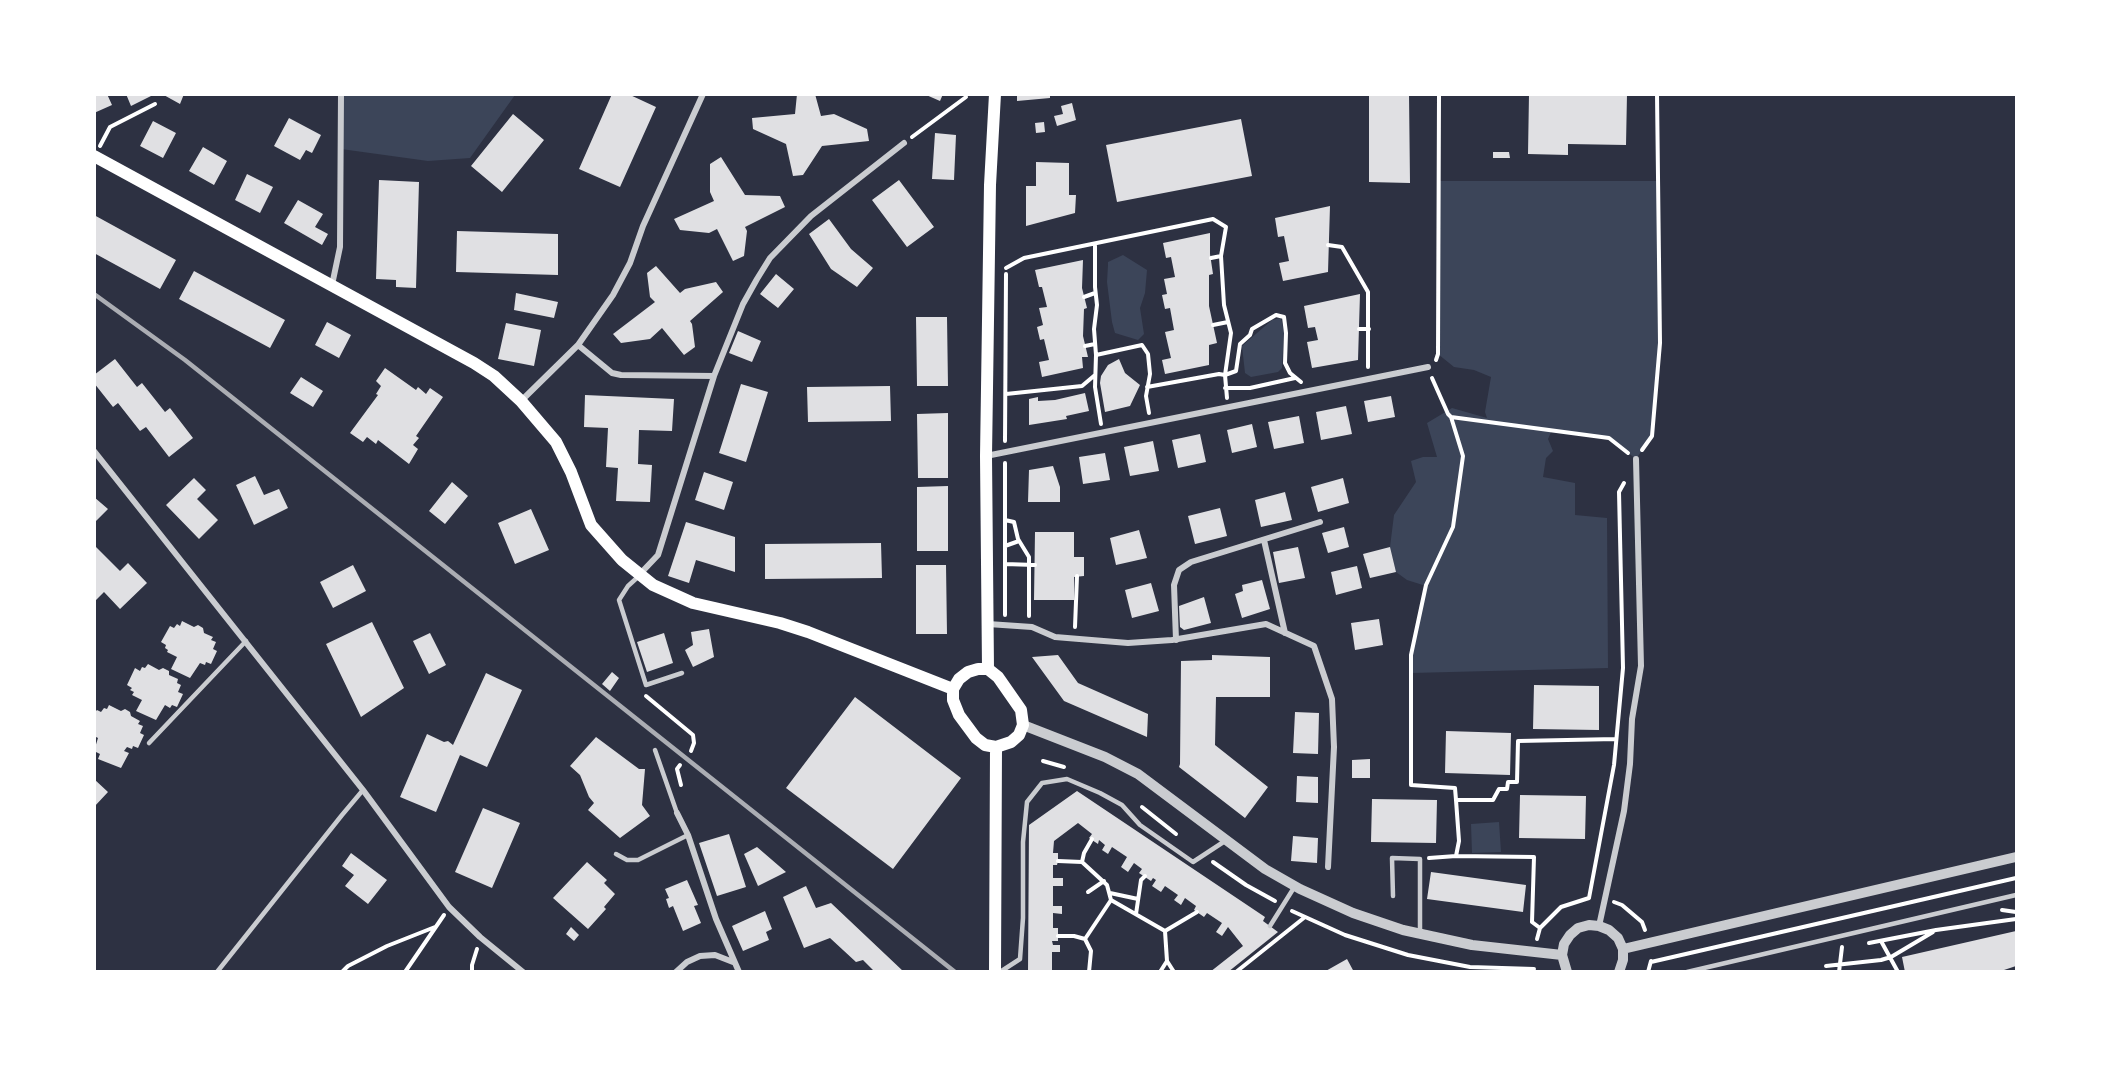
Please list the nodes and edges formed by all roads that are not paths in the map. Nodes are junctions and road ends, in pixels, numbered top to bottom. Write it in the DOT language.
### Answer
graph roads {
  1 [pos="341,94"];
  2 [pos="704,94"];
  3 [pos="995,94"];
  4 [pos="904,143"];
  5 [pos="95,156"];
  6 [pos="332,285"];
  7 [pos="578,345"];
  8 [pos="1428,367"];
  9 [pos="714,376"];
  10 [pos="521,401"];
  11 [pos="94,451"];
  12 [pos="986,456"];
  13 [pos="1636,459"];
  14 [pos="1320,522"];
  15 [pos="1264,540"];
  16 [pos="639,576"];
  17 [pos="987,624"];
  18 [pos="1285,633"];
  19 [pos="1176,640"];
  20 [pos="246,641"];
  21 [pos="988,669"];
  22 [pos="682,673"];
  23 [pos="952,689"];
  24 [pos="1023,725"];
  25 [pos="149,743"];
  26 [pos="996,747"];
  27 [pos="655,750"];
  28 [pos="363,790"];
  29 [pos="677,813"];
  30 [pos="688,835"];
  31 [pos="1225,841"];
  32 [pos="616,854"];
  33 [pos="2016,857"];
  34 [pos="1328,867"];
  35 [pos="1295,886"];
  36 [pos="2016,895"];
  37 [pos="1393,896"];
  38 [pos="1270,926"];
  39 [pos="1599,926"];
  40 [pos="1420,934"];
  41 [pos="1623,949"];
  42 [pos="1562,955"];
  43 [pos="734,962"];
  44 [pos="217,972"];
  45 [pos="523,972"];
  46 [pos="676,972"];
  47 [pos="739,972"];
  48 [pos="995,972"];
  49 [pos="1000,972"];
  50 [pos="1567,972"];
  51 [pos="1619,972"];
  52 [pos="1687,972"];
  1 -- 6 [label="street"];
  2 -- 7 [label="street"];
  3 -- 12 [label="main road"];
  4 -- 9 [label="street"];
  5 -- 6 [label="main road"];
  6 -- 10 [label="main road"];
  7 -- 9 [label="street"];
  7 -- 10 [label="street"];
  8 -- 12 [label="street"];
  9 -- 16 [label="street"];
  10 -- 16 [label="main road"];
  11 -- 20 [label="street"];
  12 -- 17 [label="main road"];
  13 -- 39 [label="street"];
  14 -- 15 [label="street"];
  15 -- 18 [label="street"];
  15 -- 19 [label="street"];
  16 -- 22 [label="lane"];
  16 -- 23 [label="main road"];
  17 -- 19 [label="street"];
  17 -- 21 [label="main road"];
  18 -- 19 [label="street"];
  18 -- 34 [label="street"];
  20 -- 25 [label="lane"];
  20 -- 28 [label="street"];
  21 -- 23 [label="main road"];
  21 -- 24 [label="main road"];
  23 -- 26 [label="main road"];
  24 -- 26 [label="main road"];
  24 -- 31 [label="street"];
  26 -- 48 [label="main road"];
  27 -- 29 [label="lane"];
  28 -- 44 [label="lane"];
  28 -- 45 [label="street"];
  29 -- 30 [label="street"];
  30 -- 32 [label="lane"];
  30 -- 43 [label="street"];
  31 -- 35 [label="street"];
  31 -- 49 [label="lane"];
  33 -- 41 [label="street"];
  35 -- 38 [label="lane"];
  35 -- 40 [label="street"];
  36 -- 52 [label="lane"];
  37 -- 40 [label="lane"];
  39 -- 41 [label="street"];
  39 -- 42 [label="street"];
  40 -- 42 [label="street"];
  41 -- 51 [label="street"];
  42 -- 50 [label="street"];
  43 -- 46 [label="street"];
  43 -- 47 [label="street"];
}
